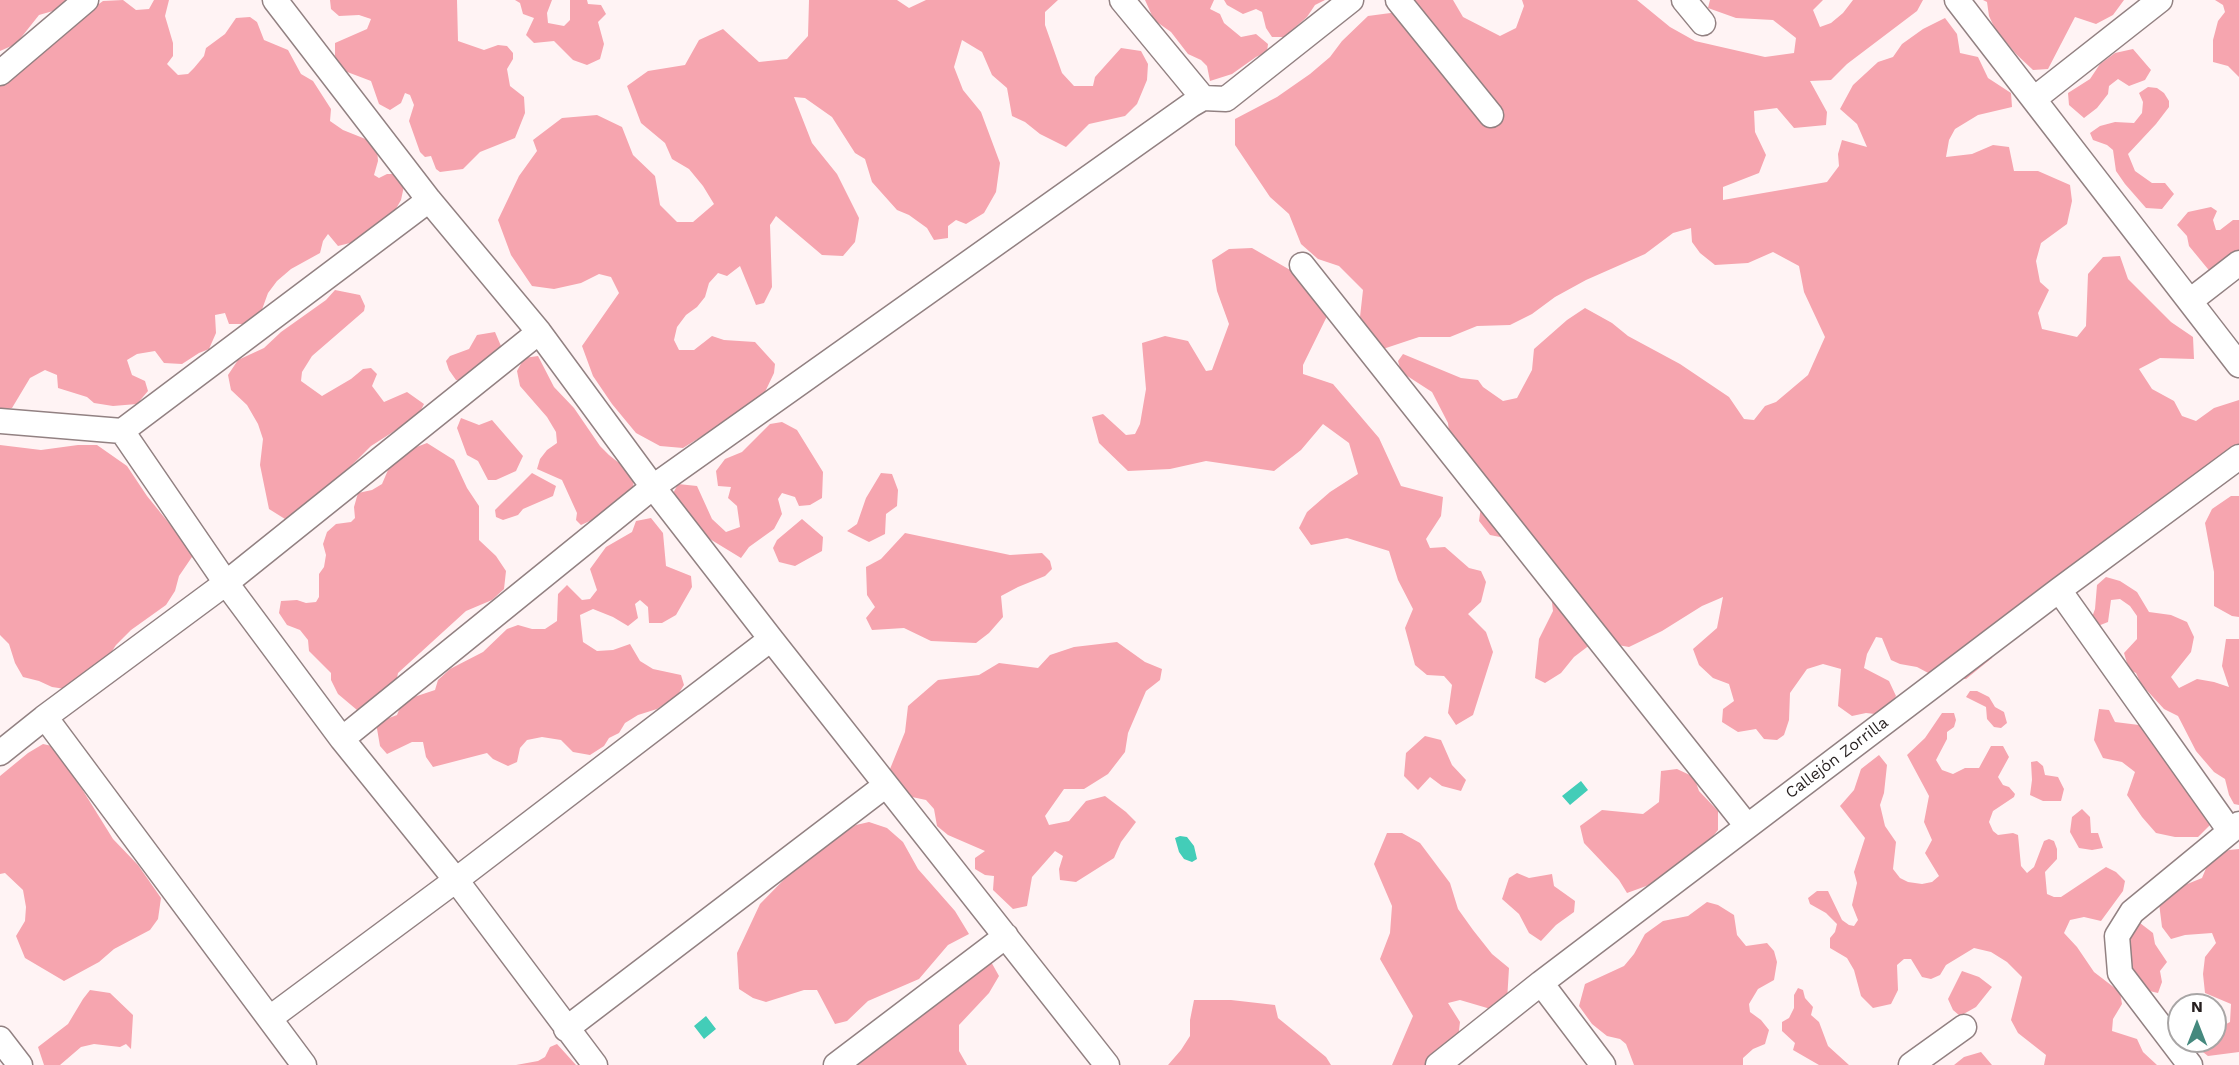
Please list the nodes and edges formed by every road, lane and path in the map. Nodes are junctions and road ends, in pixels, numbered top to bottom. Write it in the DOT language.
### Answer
graph roads {
  1 [pos="86,0"];
  2 [pos="275,0"];
  3 [pos="1122,0"];
  4 [pos="1351,0"];
  5 [pos="1398,0"];
  6 [pos="1684,0"];
  7 [pos="1957,0"];
  8 [pos="2160,0"];
  9 [pos="1703,23"];
  10 [pos="0,73"];
  11 [pos="1203,98"];
  12 [pos="2034,99"];
  13 [pos="1491,115"];
  14 [pos="429,200"];
  15 [pos="2239,263"];
  16 [pos="1302,265"];
  17 [pos="2190,301"];
  18 [pos="539,332"];
  19 [pos="2239,364"];
  20 [pos="0,422"];
  21 [pos="122,430"];
  22 [pos="2239,457"];
  23 [pos="653,487"];
  24 [pos="226,583"];
  25 [pos="2059,590"];
  26 [pos="771,639"];
  27 [pos="45,717"];
  28 [pos="342,739"];
  29 [pos="0,753"];
  30 [pos="886,784"];
  31 [pos="1747,826"];
  32 [pos="2234,828"];
  33 [pos="456,880"];
  34 [pos="1005,936"];
  35 [pos="1541,983"];
  36 [pos="270,1018"];
  37 [pos="1964,1027"];
  38 [pos="566,1029"];
  39 [pos="0,1039"];
  40 [pos="20,1065"];
  41 [pos="304,1065"];
  42 [pos="595,1065"];
  43 [pos="836,1065"];
  44 [pos="1107,1065"];
  45 [pos="1438,1065"];
  46 [pos="1603,1065"];
  47 [pos="1911,1065"];
  48 [pos="2190,1065"];
  1 -- 10 [label="street"];
  2 -- 14 [label="street"];
  3 -- 11 [label="street"];
  4 -- 11 [label="street"];
  5 -- 13 [label="street"];
  6 -- 9 [label="street"];
  7 -- 12 [label="street"];
  8 -- 12 [label="street"];
  11 -- 23 [label="street"];
  12 -- 17 [label="street"];
  14 -- 18 [label="street"];
  14 -- 21 [label="street"];
  15 -- 17 [label="street"];
  16 -- 31 [label="street"];
  17 -- 19 [label="street"];
  18 -- 23 [label="street"];
  18 -- 24 [label="street"];
  20 -- 21 [label="street"];
  21 -- 24 [label="street"];
  22 -- 25 [label="street, Callejón Zorrilla"];
  23 -- 26 [label="street"];
  23 -- 28 [label="street"];
  24 -- 27 [label="street"];
  24 -- 28 [label="street"];
  25 -- 31 [label="street, Callejón Zorrilla"];
  25 -- 32 [label="street"];
  26 -- 30 [label="street"];
  26 -- 33 [label="street"];
  27 -- 29 [label="street"];
  27 -- 36 [label="street"];
  28 -- 33 [label="street"];
  30 -- 34 [label="street"];
  30 -- 38 [label="street"];
  31 -- 35 [label="street, Callejón Zorrilla"];
  32 -- 48 [label="street"];
  33 -- 36 [label="street"];
  33 -- 38 [label="street"];
  34 -- 43 [label="street"];
  34 -- 44 [label="street"];
  35 -- 45 [label="street, Callejón Zorrilla"];
  35 -- 46 [label="street"];
  36 -- 41 [label="street"];
  37 -- 47 [label="street"];
  38 -- 42 [label="street"];
  39 -- 40 [label="street"];
}
